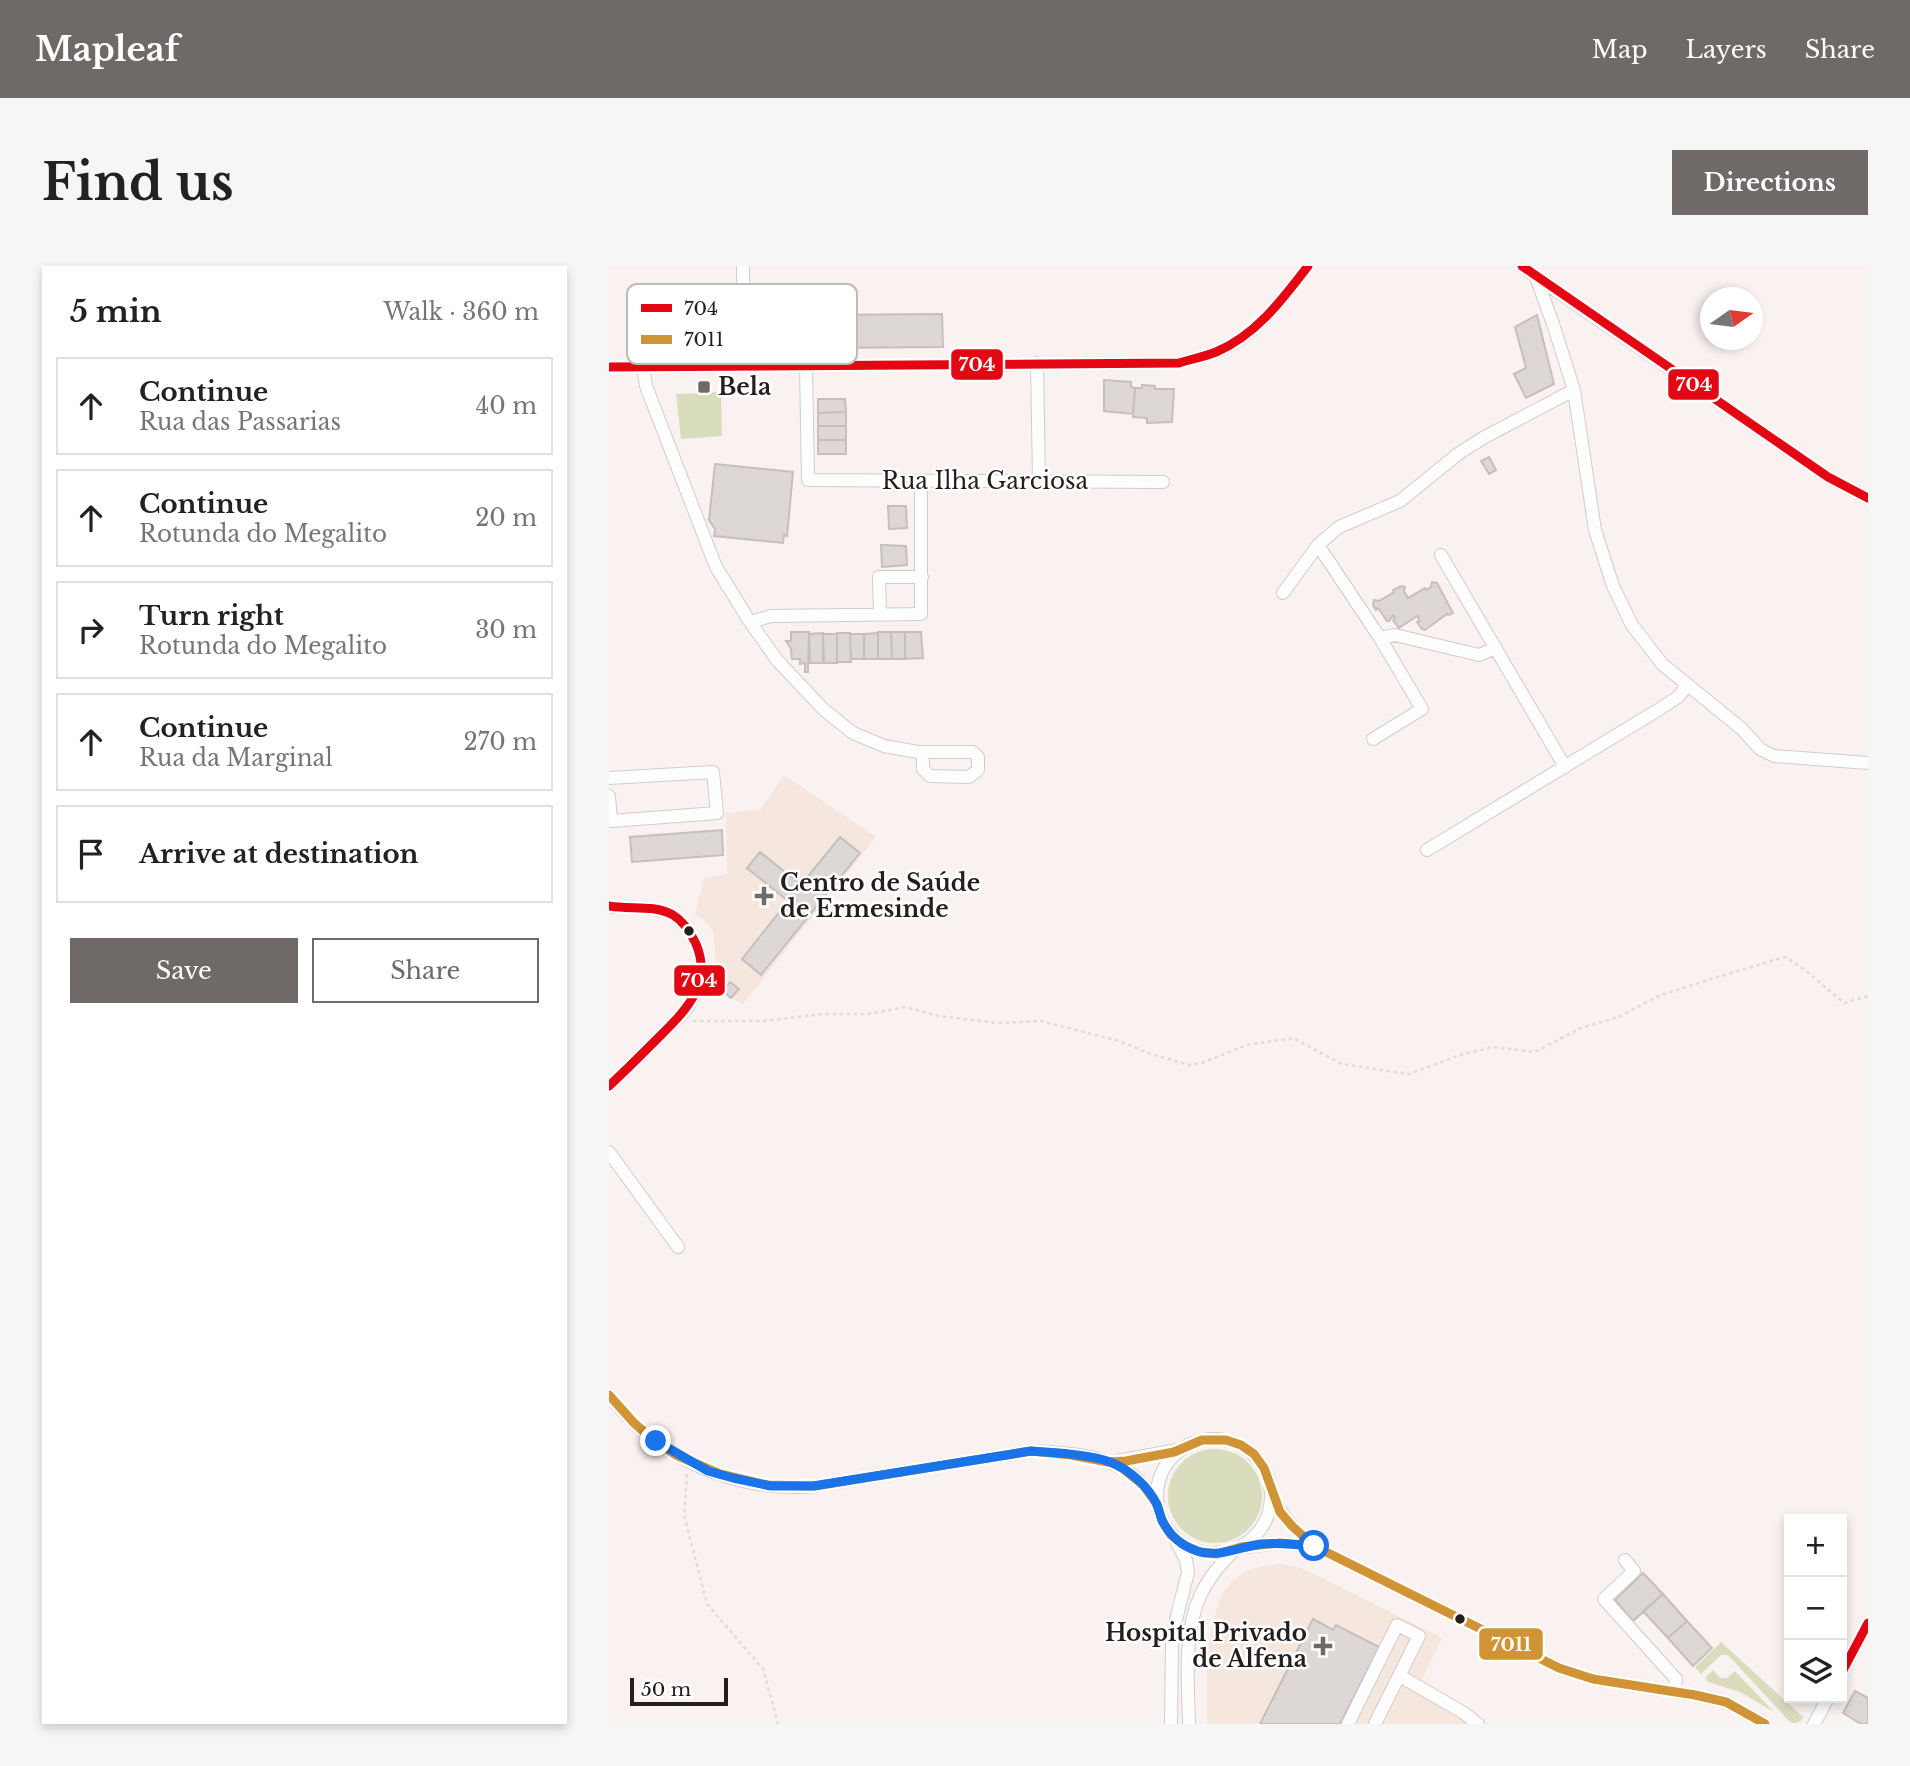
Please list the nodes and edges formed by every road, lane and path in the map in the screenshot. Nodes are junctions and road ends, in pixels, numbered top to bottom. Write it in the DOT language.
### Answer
graph roads {
  1 [pos="743,266"];
  2 [pos="1308,266"];
  3 [pos="1522,266"];
  4 [pos="1536,277"];
  5 [pos="743,284"];
  6 [pos="1037,363"];
  7 [pos="643,366"];
  8 [pos="744,366"];
  9 [pos="806,366"];
  10 [pos="609,367"];
  11 [pos="1574,390"];
  12 [pos="921,481"];
  13 [pos="1039,481"];
  14 [pos="1163,482"];
  15 [pos="1868,498"];
  16 [pos="1318,545"];
  17 [pos="1441,555"];
  18 [pos="922,577"];
  19 [pos="1283,593"];
  20 [pos="880,615"];
  21 [pos="750,622"];
  22 [pos="1380,638"];
  23 [pos="1496,649"];
  24 [pos="1687,685"];
  25 [pos="1373,739"];
  26 [pos="923,752"];
  27 [pos="1868,763"];
  28 [pos="1565,767"];
  29 [pos="609,778"];
  30 [pos="609,796"];
  31 [pos="1427,850"];
  32 [pos="610,908"];
  33 [pos="1868,996"];
  34 [pos="676,1020"];
  35 [pos="609,1086"];
  36 [pos="609,1152"];
  37 [pos="678,1247"];
  38 [pos="609,1395"];
  39 [pos="1179,1450"];
  40 [pos="1111,1462"];
  41 [pos="687,1474"];
  42 [pos="1272,1494"];
  43 [pos="1157,1504"];
  44 [pos="1171,1535"];
  45 [pos="1314,1546"];
  46 [pos="1237,1549"];
  47 [pos="1625,1560"];
  48 [pos="1868,1623"];
  49 [pos="1390,1638"];
  50 [pos="1413,1649"];
  51 [pos="1847,1663"];
  52 [pos="1400,1676"];
  53 [pos="1674,1692"];
  54 [pos="1825,1703"];
  55 [pos="778,1724"];
  56 [pos="1171,1724"];
  57 [pos="1189,1724"];
  58 [pos="1348,1724"];
  59 [pos="1375,1724"];
  60 [pos="1478,1724"];
  61 [pos="1765,1724"];
  62 [pos="1814,1724"];
  1 -- 5 [label="street"];
  2 -- 6 [label="street"];
  3 -- 4 [label="street"];
  4 -- 11 [label="street"];
  4 -- 15 [label="street"];
  6 -- 9 [label="street"];
  6 -- 13 [label="street"];
  7 -- 8 [label="street"];
  7 -- 10 [label="street"];
  7 -- 21 [label="street"];
  8 -- 9 [label="street"];
  9 -- 12 [label="street, Rua Ilha Garciosa"];
  11 -- 16 [label="street"];
  11 -- 24 [label="street"];
  12 -- 13 [label="street, Rua Ilha Garciosa"];
  12 -- 18 [label="street"];
  13 -- 14 [label="street, Rua Ilha Garciosa"];
  16 -- 19 [label="street"];
  16 -- 22 [label="street"];
  17 -- 23 [label="street"];
  18 -- 20 [label="street"];
  18 -- 20 [label="street"];
  20 -- 21 [label="street"];
  21 -- 26 [label="street"];
  22 -- 23 [label="street"];
  22 -- 25 [label="street"];
  23 -- 28 [label="street"];
  24 -- 27 [label="street"];
  24 -- 28 [label="street"];
  28 -- 31 [label="street"];
  29 -- 30 [label="street"];
  32 -- 34 [label="street"];
  33 -- 34 [label="path"];
  34 -- 35 [label="street"];
  36 -- 37 [label="street"];
  38 -- 40 [label="street"];
  39 -- 40 [label="street"];
  39 -- 42 [label="street"];
  39 -- 43 [label="street"];
  40 -- 43 [label="street"];
  41 -- 55 [label="path"];
  42 -- 45 [label="street"];
  42 -- 46 [label="street"];
  43 -- 44 [label="street"];
  44 -- 46 [label="street"];
  44 -- 56 [label="street"];
  45 -- 46 [label="street"];
  45 -- 53 [label="street"];
  46 -- 57 [label="street"];
  47 -- 53 [label="street"];
  48 -- 51 [label="street"];
  49 -- 50 [label="street"];
  49 -- 50 [label="street"];
  49 -- 58 [label="street"];
  50 -- 52 [label="street"];
  52 -- 59 [label="street"];
  52 -- 60 [label="street"];
  53 -- 61 [label="street"];
  54 -- 62 [label="street"];
}
